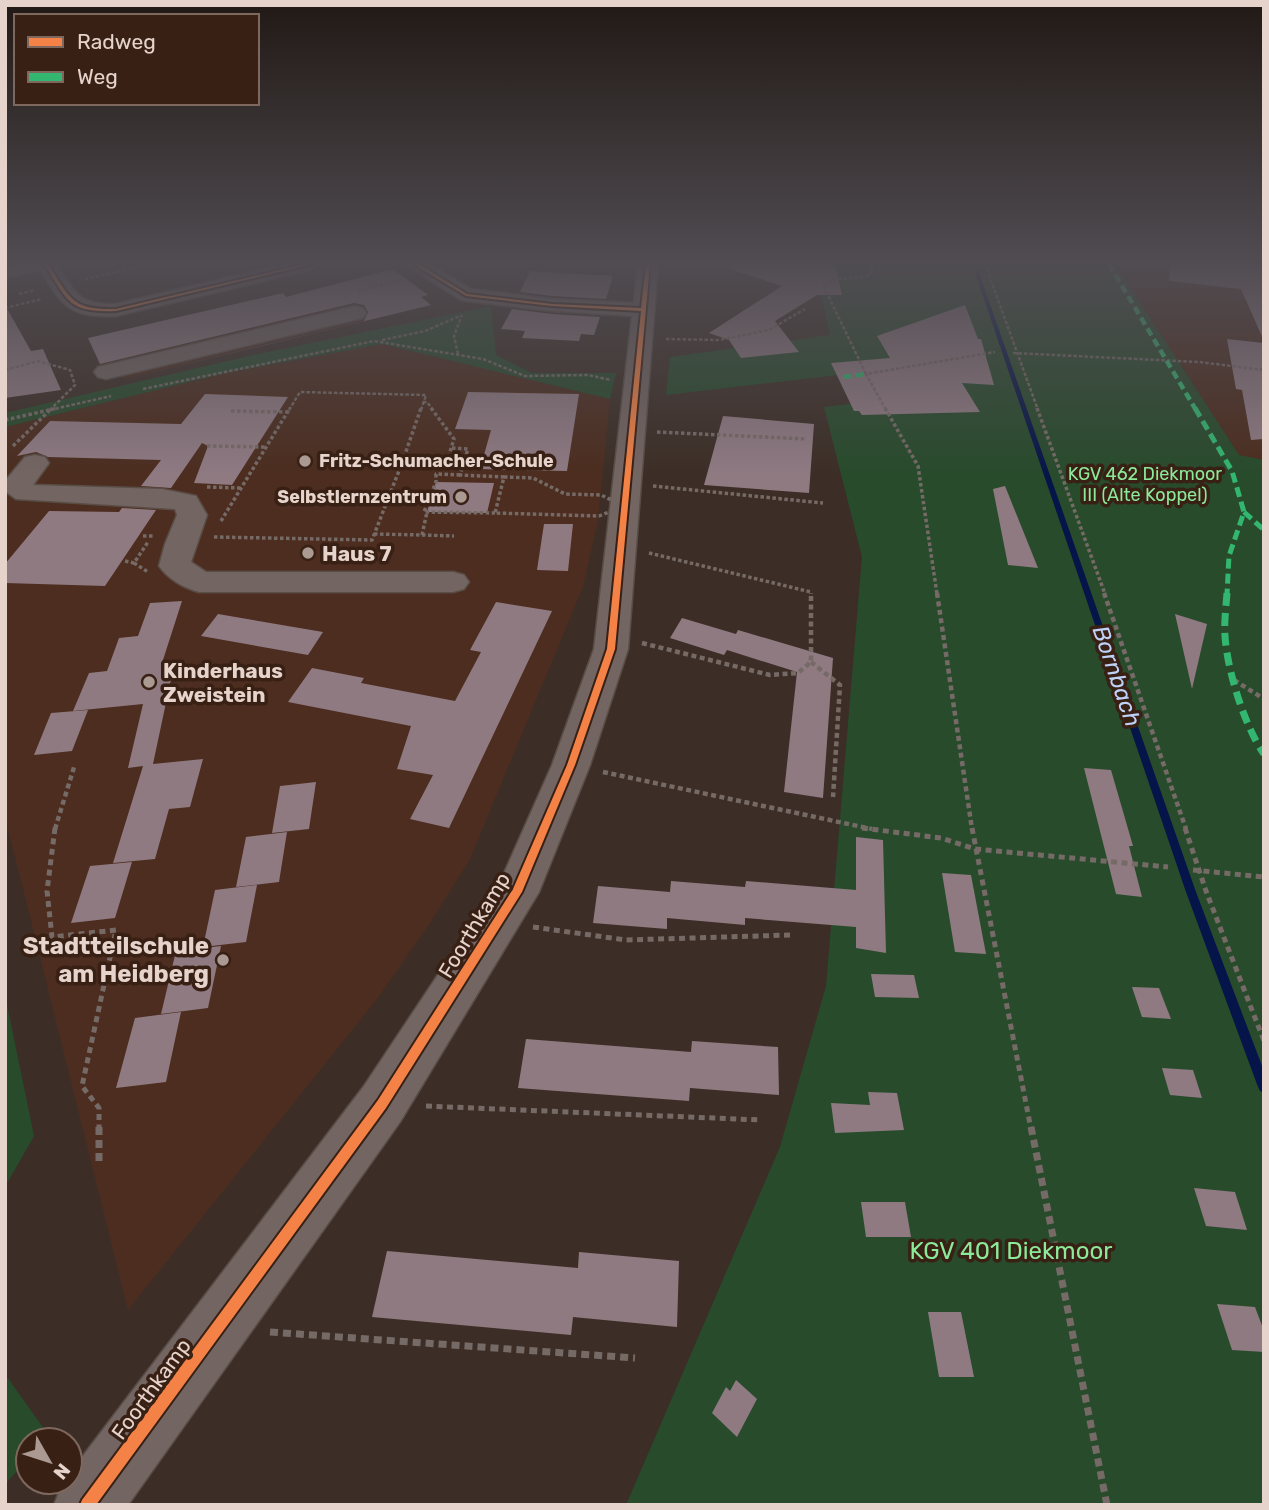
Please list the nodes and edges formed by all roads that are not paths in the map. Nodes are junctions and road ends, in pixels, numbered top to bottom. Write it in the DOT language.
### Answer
graph roads {
  1 [pos="642,334"];
  2 [pos="262,335"];
  3 [pos="107,372"];
  4 [pos="23,455"];
  5 [pos="453,582"];
  6 [pos="88,1505"];
  1 -- 6 [label="street, Foorthkamp"];
  2 -- 3 [label="street"];
  4 -- 5 [label="street"];
}
